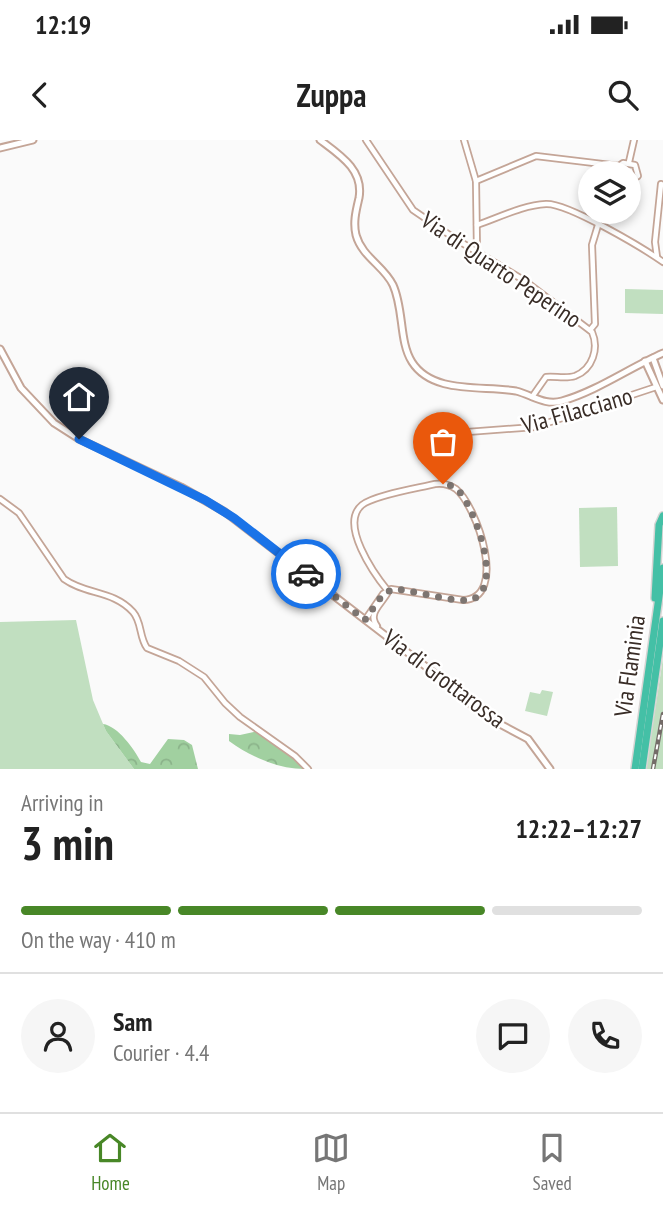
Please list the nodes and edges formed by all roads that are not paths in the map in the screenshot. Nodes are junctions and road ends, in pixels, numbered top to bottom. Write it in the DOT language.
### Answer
graph roads {
  1 [pos="33,140"];
  2 [pos="320,140"];
  3 [pos="366,140"];
  4 [pos="464,140"];
  5 [pos="634,140"];
  6 [pos="0,148"];
  7 [pos="578,161"];
  8 [pos="629,161"];
  9 [pos="476,181"];
  10 [pos="661,184"];
  11 [pos="477,225"];
  12 [pos="597,225"];
  13 [pos="477,251"];
  14 [pos="657,258"];
  15 [pos="663,262"];
  16 [pos="590,330"];
  17 [pos="0,349"];
  18 [pos="663,353"];
  19 [pos="653,358"];
  20 [pos="645,361"];
  21 [pos="660,386"];
  22 [pos="532,397"];
  23 [pos="663,400"];
  24 [pos="454,433"];
  25 [pos="0,499"];
  26 [pos="663,516"];
  27 [pos="663,568"];
  28 [pos="388,591"];
  29 [pos="370,615"];
  30 [pos="661,625"];
  31 [pos="392,640"];
  32 [pos="308,769"];
  33 [pos="550,769"];
  34 [pos="635,769"];
  35 [pos="642,769"];
  1 -- 6 [label="street"];
  2 -- 22 [label="street"];
  3 -- 13 [label="street, Via di Quarto Peperino"];
  4 -- 9 [label="street"];
  5 -- 8 [label="street"];
  7 -- 9 [label="street"];
  9 -- 11 [label="street"];
  10 -- 14 [label="street"];
  11 -- 12 [label="street"];
  11 -- 13 [label="street"];
  12 -- 14 [label="street"];
  12 -- 16 [label="street"];
  13 -- 16 [label="street, Via di Quarto Peperino"];
  14 -- 15 [label="street"];
  16 -- 22 [label="street, Via di Quarto Peperino"];
  17 -- 29 [label="street, Via di Grottarossa"];
  18 -- 19 [label="street"];
  19 -- 20 [label="street"];
  19 -- 21 [label="street"];
  20 -- 21 [label="street"];
  20 -- 22 [label="street"];
  21 -- 23 [label="street"];
  21 -- 24 [label="street, Via Filacciano"];
  25 -- 32 [label="street"];
  26 -- 30 [label="highway"];
  27 -- 30 [label="highway, Via Flaminia"];
  28 -- 28 [label="street"];
  28 -- 29 [label="street"];
  29 -- 31 [label="street, Via di Grottarossa"];
  29 -- 31 [label="street"];
  30 -- 34 [label="highway, Via Flaminia"];
  30 -- 35 [label="highway, Via Flaminia"];
  31 -- 33 [label="street, Via di Grottarossa"];
}
